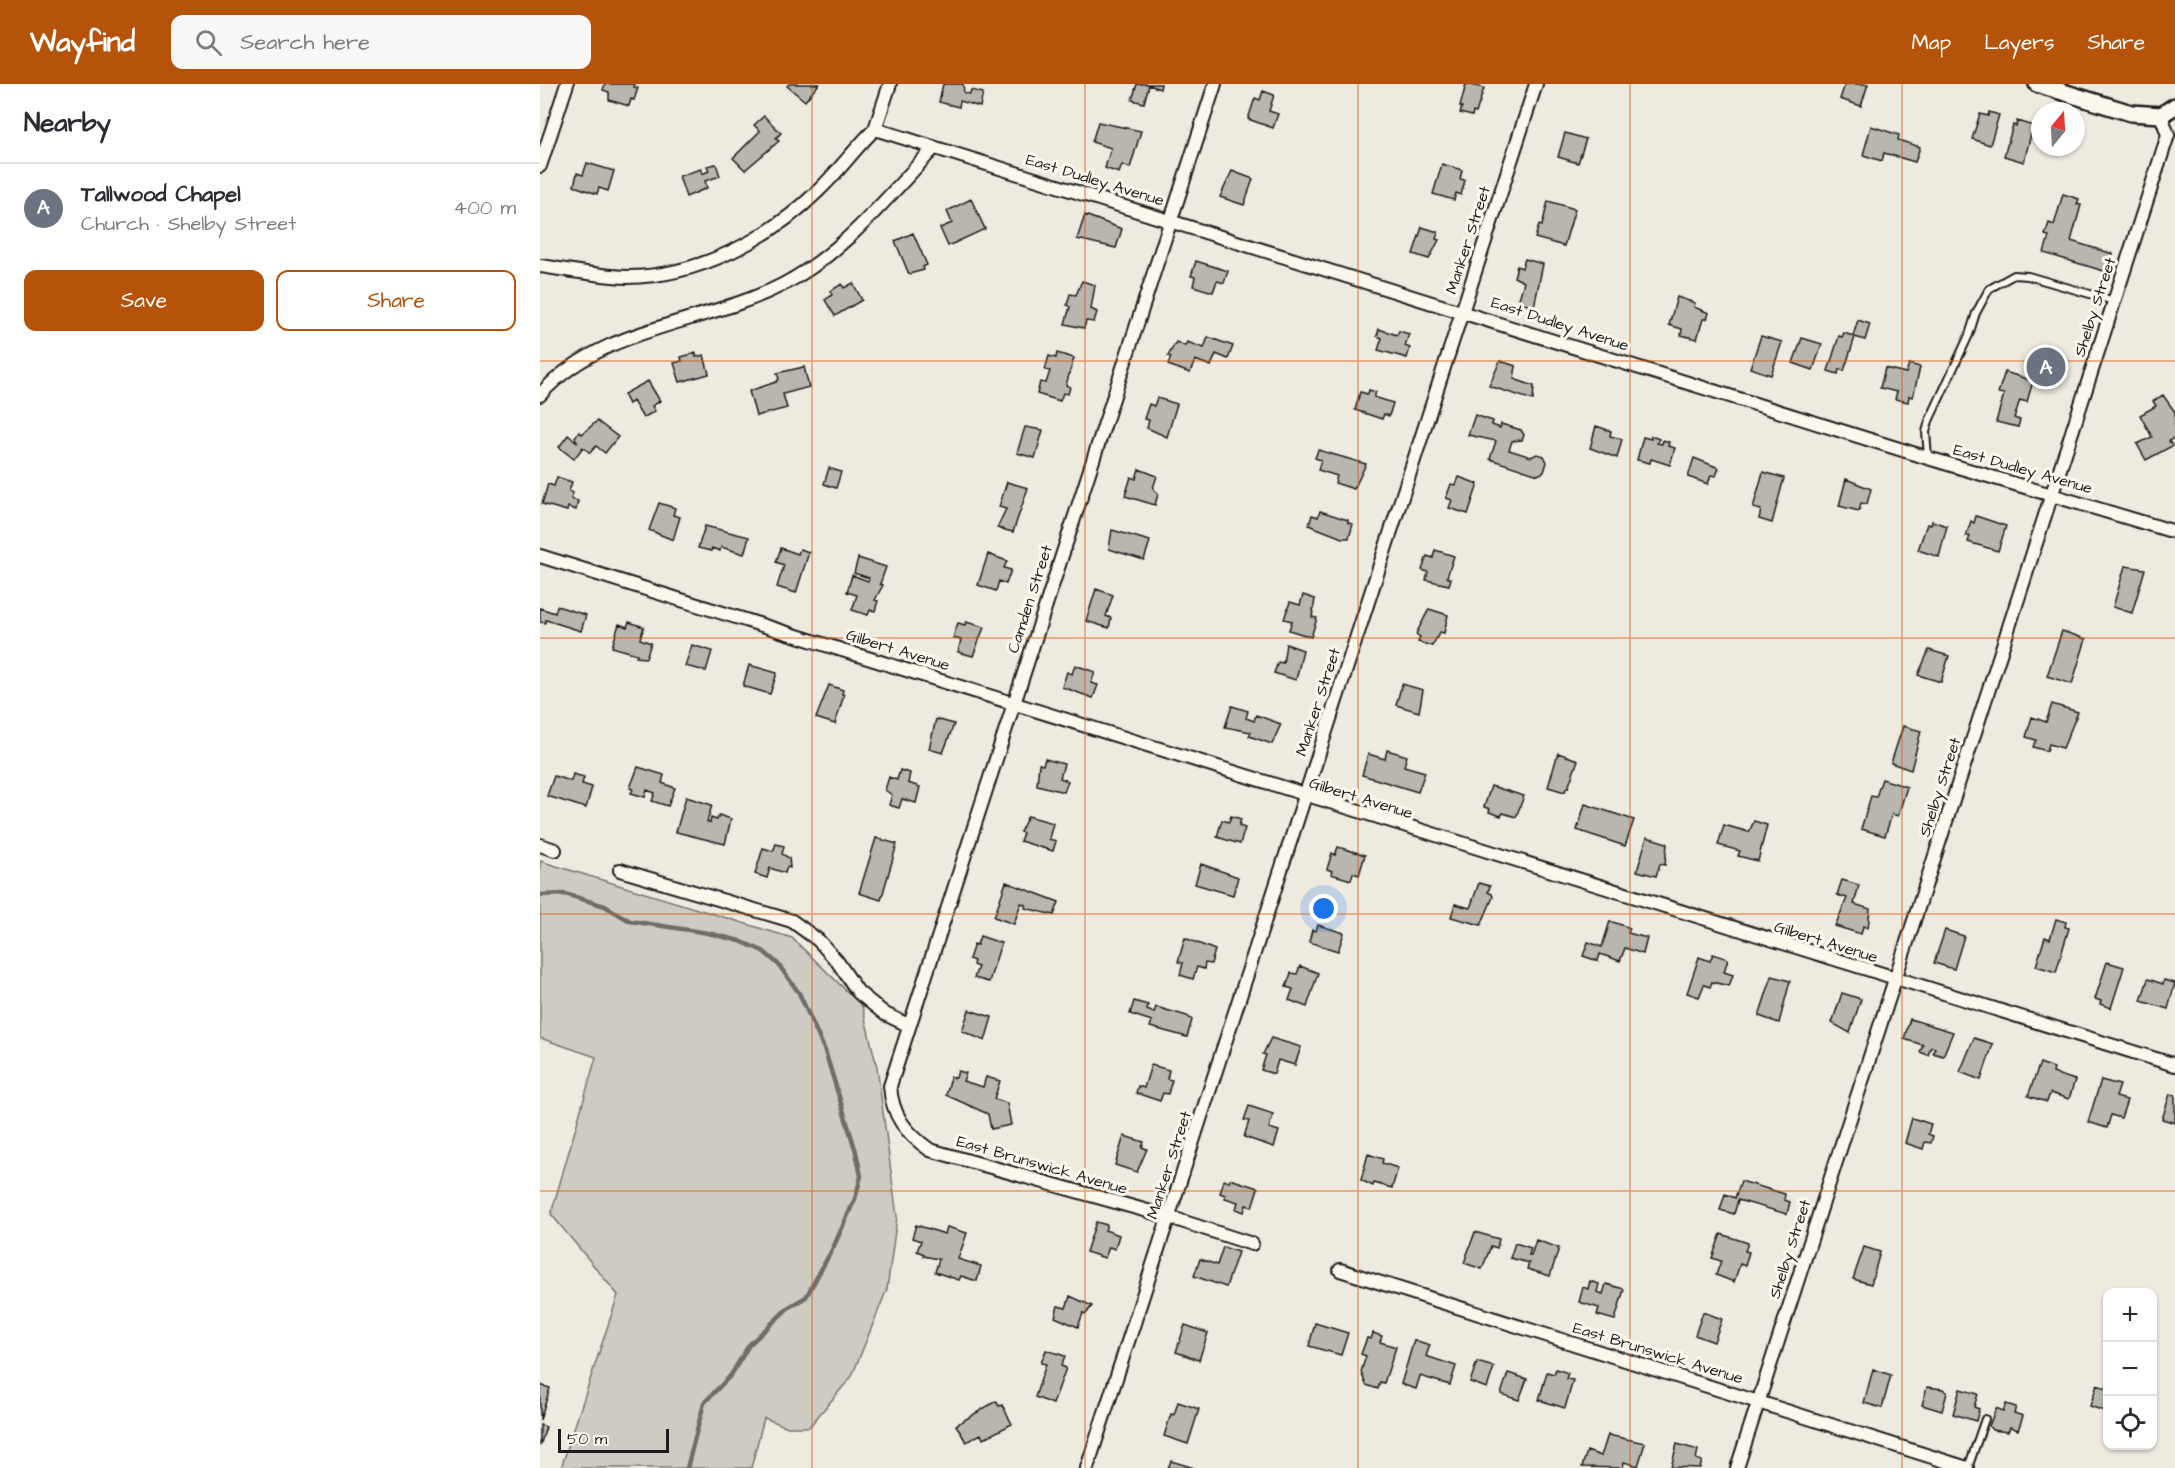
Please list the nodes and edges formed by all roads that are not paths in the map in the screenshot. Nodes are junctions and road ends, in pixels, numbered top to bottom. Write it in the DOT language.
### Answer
graph roads {
  1 [pos="567,84"];
  2 [pos="890,84"];
  3 [pos="1215,84"];
  4 [pos="1536,84"];
  5 [pos="2037,84"];
  6 [pos="2175,106"];
  7 [pos="2161,115"];
  8 [pos="875,129"];
  9 [pos="934,148"];
  10 [pos="540,166"];
  11 [pos="1171,220"];
  12 [pos="540,266"];
  13 [pos="2114,301"];
  14 [pos="1463,311"];
  15 [pos="540,395"];
  16 [pos="1928,458"];
  17 [pos="2052,494"];
  18 [pos="2175,532"];
  19 [pos="540,556"];
  20 [pos="1013,702"];
  21 [pos="1304,797"];
  22 [pos="540,845"];
  23 [pos="555,850"];
  24 [pos="620,870"];
  25 [pos="1894,980"];
  26 [pos="908,1025"];
  27 [pos="2175,1065"];
  28 [pos="902,1124"];
  29 [pos="1169,1217"];
  30 [pos="1252,1244"];
  31 [pos="1340,1270"];
  32 [pos="1758,1402"];
  33 [pos="1985,1419"];
  34 [pos="1087,1468"];
  35 [pos="1737,1468"];
  36 [pos="1967,1468"];
  1 -- 10 [label="street"];
  2 -- 8 [label="street"];
  3 -- 11 [label="street, Camden Street"];
  4 -- 14 [label="street, Manker Street"];
  5 -- 7 [label="street"];
  6 -- 7 [label="street"];
  7 -- 13 [label="street, Shelby Street"];
  8 -- 9 [label="street, East Dudley Avenue"];
  8 -- 12 [label="street"];
  9 -- 11 [label="street, East Dudley Avenue"];
  9 -- 15 [label="street"];
  11 -- 14 [label="street, East Dudley Avenue"];
  11 -- 20 [label="street, Camden Street"];
  13 -- 16 [label="lane"];
  13 -- 17 [label="street, Shelby Street"];
  14 -- 16 [label="street, East Dudley Avenue"];
  14 -- 21 [label="street, Manker Street"];
  16 -- 17 [label="street, East Dudley Avenue"];
  17 -- 18 [label="street, East Dudley Avenue"];
  17 -- 25 [label="street, Shelby Street"];
  19 -- 20 [label="street, Gilbert Avenue"];
  20 -- 21 [label="street, Gilbert Avenue"];
  20 -- 26 [label="street, Camden Street"];
  21 -- 25 [label="street, Gilbert Avenue"];
  21 -- 29 [label="street, Manker Street"];
  22 -- 23 [label="street"];
  24 -- 26 [label="street"];
  25 -- 27 [label="street, Gilbert Avenue"];
  25 -- 32 [label="street, Shelby Street"];
  26 -- 28 [label="street, Camden Street"];
  28 -- 29 [label="street, East Brunswick Avenue"];
  29 -- 30 [label="street, East Brunswick Avenue"];
  29 -- 34 [label="street, Manker Street"];
  31 -- 32 [label="street, East Brunswick Avenue"];
  32 -- 35 [label="street, Shelby Street"];
  32 -- 36 [label="street, East Brunswick Avenue"];
  33 -- 36 [label="lane"];
}
